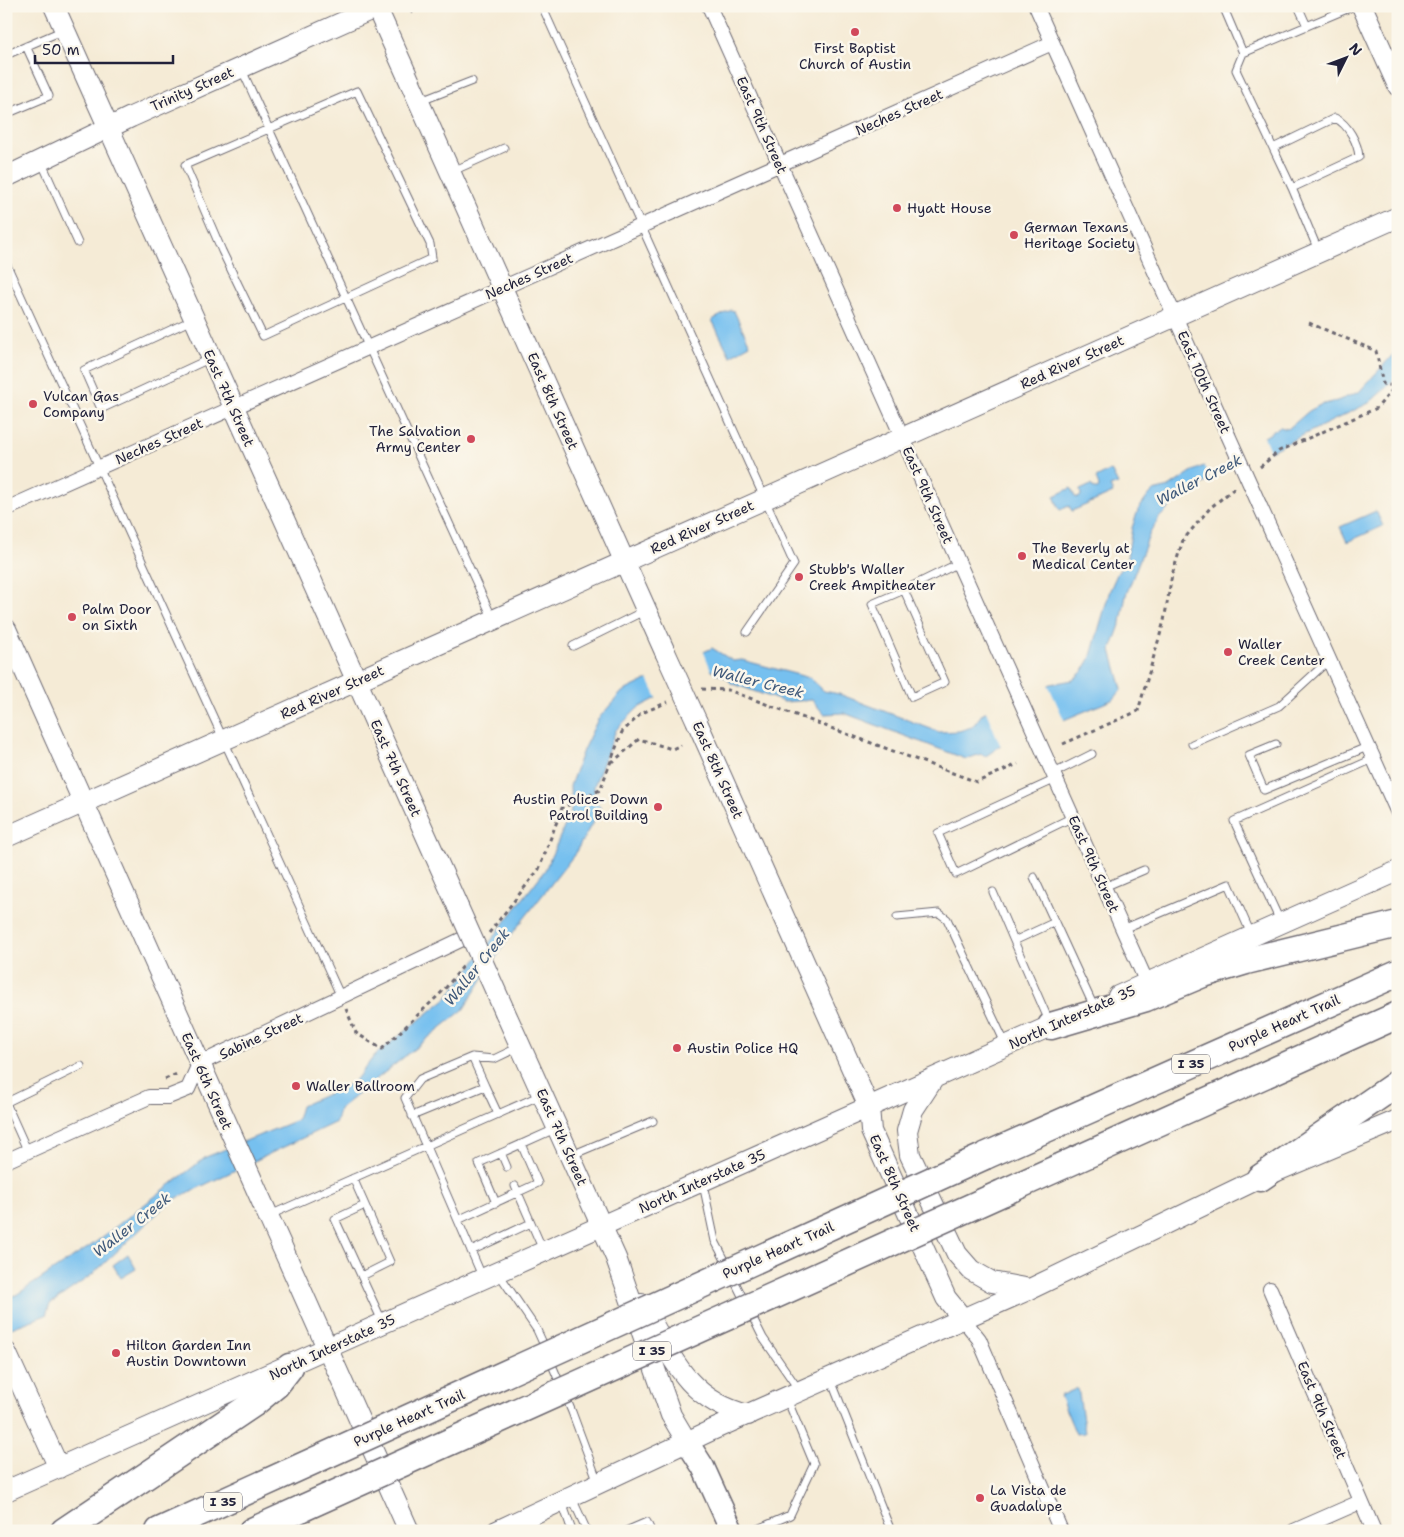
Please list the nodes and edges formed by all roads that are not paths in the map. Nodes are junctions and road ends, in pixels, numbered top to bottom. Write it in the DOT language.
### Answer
graph roads {
  1 [pos="54,6"];
  2 [pos="542,6"];
  3 [pos="709,6"];
  4 [pos="1036,6"];
  5 [pos="1223,6"];
  6 [pos="1298,6"];
  7 [pos="1354,6"];
  8 [pos="1362,6"];
  9 [pos="377,7"];
  10 [pos="1307,26"];
  11 [pos="64,30"];
  12 [pos="1052,43"];
  13 [pos="26,46"];
  14 [pos="1243,54"];
  15 [pos="6,55"];
  16 [pos="241,67"];
  17 [pos="472,82"];
  18 [pos="1398,86"];
  19 [pos="419,102"];
  20 [pos="6,114"];
  21 [pos="269,128"];
  22 [pos="108,129"];
  23 [pos="504,148"];
  24 [pos="1273,148"];
  25 [pos="41,161"];
  26 [pos="780,165"];
  27 [pos="450,172"];
  28 [pos="6,177"];
  29 [pos="1292,188"];
  30 [pos="1398,217"];
  31 [pos="641,227"];
  32 [pos="78,243"];
  33 [pos="1319,252"];
  34 [pos="6,263"];
  35 [pos="502,288"];
  36 [pos="347,298"];
  37 [pos="1175,316"];
  38 [pos="194,319"];
  39 [pos="369,348"];
  40 [pos="211,357"];
  41 [pos="234,408"];
  42 [pos="903,438"];
  43 [pos="100,468"];
  44 [pos="763,500"];
  45 [pos="6,509"];
  46 [pos="625,562"];
  47 [pos="959,563"];
  48 [pos="904,590"];
  49 [pos="647,610"];
  50 [pos="494,620"];
  51 [pos="6,629"];
  52 [pos="747,632"];
  53 [pos="573,646"];
  54 [pos="1329,660"];
  55 [pos="357,681"];
  56 [pos="224,740"];
  57 [pos="1192,744"];
  58 [pos="1276,744"];
  59 [pos="1370,753"];
  60 [pos="1092,754"];
  61 [pos="1055,776"];
  62 [pos="82,803"];
  63 [pos="1398,813"];
  64 [pos="1073,817"];
  65 [pos="6,837"];
  66 [pos="1144,870"];
  67 [pos="1398,871"];
  68 [pos="1034,877"];
  69 [pos="1104,887"];
  70 [pos="993,892"];
  71 [pos="897,917"];
  72 [pos="1055,922"];
  73 [pos="1281,924"];
  74 [pos="1398,924"];
  75 [pos="1124,929"];
  76 [pos="471,936"];
  77 [pos="1252,936"];
  78 [pos="1014,941"];
  79 [pos="1398,973"];
  80 [pos="1147,983"];
  81 [pos="342,998"];
  82 [pos="1094,1007"];
  83 [pos="1398,1015"];
  84 [pos="1052,1026"];
  85 [pos="521,1046"];
  86 [pos="1007,1046"];
  87 [pos="472,1056"];
  88 [pos="199,1064"];
  89 [pos="81,1066"];
  90 [pos="934,1078"];
  91 [pos="1398,1083"];
  92 [pos="485,1086"];
  93 [pos="542,1095"];
  94 [pos="7,1102"];
  95 [pos="870,1107"];
  96 [pos="498,1114"];
  97 [pos="412,1116"];
  98 [pos="1398,1120"];
  99 [pos="653,1121"];
  100 [pos="557,1127"];
  101 [pos="521,1144"];
  102 [pos="425,1146"];
  103 [pos="28,1152"];
  104 [pos="501,1153"];
  105 [pos="570,1156"];
  106 [pos="6,1161"];
  107 [pos="507,1167"];
  108 [pos="353,1178"];
  109 [pos="1260,1178"];
  110 [pos="703,1181"];
  111 [pos="517,1189"];
  112 [pos="496,1202"];
  113 [pos="365,1205"];
  114 [pos="267,1216"];
  115 [pos="458,1220"];
  116 [pos="531,1223"];
  117 [pos="602,1226"];
  118 [pos="471,1251"];
  119 [pos="544,1252"];
  120 [pos="616,1258"];
  121 [pos="362,1276"];
  122 [pos="490,1276"];
  123 [pos="1030,1289"];
  124 [pos="1270,1289"];
  125 [pos="963,1319"];
  126 [pos="383,1323"];
  127 [pos="326,1349"];
  128 [pos="6,1352"];
  129 [pos="290,1367"];
  130 [pos="830,1379"];
  131 [pos="793,1395"];
  132 [pos="748,1415"];
  133 [pos="687,1442"];
  134 [pos="58,1468"];
  135 [pos="598,1483"];
  136 [pos="6,1491"];
  137 [pos="566,1498"];
  138 [pos="1360,1502"];
  139 [pos="532,1523"];
  140 [pos="64,1531"];
  141 [pos="159,1531"];
  142 [pos="252,1531"];
  143 [pos="409,1531"];
  144 [pos="497,1531"];
  145 [pos="572,1531"];
  146 [pos="587,1531"];
  147 [pos="626,1531"];
  148 [pos="651,1531"];
  149 [pos="732,1531"];
  150 [pos="754,1531"];
  151 [pos="891,1531"];
  152 [pos="1062,1531"];
  153 [pos="1294,1531"];
  154 [pos="1374,1531"];
  1 -- 11 [label="main road, East 7th Street"];
  2 -- 31 [label="lane"];
  3 -- 26 [label="street, East 9th Street"];
  4 -- 12 [label="street, East 10th Street"];
  5 -- 14 [label="lane"];
  6 -- 10 [label="lane"];
  7 -- 10 [label="lane"];
  8 -- 18 [label="main road"];
  9 -- 16 [label="main road, Trinity Street"];
  9 -- 19 [label="main road, East 8th Street"];
  10 -- 14 [label="lane"];
  11 -- 13 [label="lane"];
  11 -- 22 [label="main road, East 7th Street"];
  12 -- 26 [label="street, Neches Street"];
  12 -- 37 [label="street, East 10th Street"];
  13 -- 15 [label="lane"];
  13 -- 20 [label="lane"];
  14 -- 24 [label="lane"];
  16 -- 21 [label="lane"];
  16 -- 22 [label="main road, Trinity Street"];
  17 -- 19 [label="lane"];
  19 -- 27 [label="main road, East 8th Street"];
  21 -- 36 [label="lane"];
  21 -- 36 [label="lane"];
  21 -- 36 [label="lane"];
  22 -- 25 [label="main road, Trinity Street"];
  22 -- 38 [label="main road, East 7th Street"];
  23 -- 27 [label="lane"];
  24 -- 29 [label="lane"];
  24 -- 29 [label="lane"];
  25 -- 28 [label="main road, Trinity Street"];
  25 -- 32 [label="lane"];
  26 -- 31 [label="street, Neches Street"];
  26 -- 42 [label="street, East 9th Street"];
  27 -- 35 [label="main road, East 8th Street"];
  29 -- 33 [label="lane"];
  30 -- 33 [label="main road, Red River Street"];
  31 -- 35 [label="street, Neches Street"];
  31 -- 44 [label="lane"];
  33 -- 37 [label="main road, Red River Street"];
  34 -- 43 [label="lane"];
  35 -- 39 [label="street, Neches Street"];
  35 -- 46 [label="main road, East 8th Street"];
  36 -- 39 [label="lane"];
  37 -- 42 [label="main road, Red River Street"];
  37 -- 54 [label="street, East 10th Street, bridge"];
  38 -- 40 [label="main road, East 7th Street"];
  38 -- 40 [label="lane"];
  39 -- 41 [label="street, Neches Street"];
  39 -- 50 [label="lane"];
  40 -- 41 [label="main road, East 7th Street"];
  41 -- 43 [label="street, Neches Street"];
  41 -- 55 [label="main road, East 7th Street"];
  42 -- 44 [label="main road, Red River Street"];
  42 -- 47 [label="street, East 9th Street"];
  43 -- 45 [label="street, Neches Street"];
  43 -- 56 [label="lane"];
  44 -- 46 [label="main road, Red River Street"];
  44 -- 52 [label="lane"];
  46 -- 49 [label="main road, East 8th Street"];
  46 -- 50 [label="main road, Red River Street"];
  47 -- 48 [label="lane"];
  47 -- 61 [label="street, East 9th Street"];
  48 -- 48 [label="lane"];
  49 -- 53 [label="lane"];
  49 -- 95 [label="main road, East 8th Street, bridge"];
  50 -- 55 [label="main road, Red River Street"];
  51 -- 62 [label="main road, East 6th Street"];
  54 -- 57 [label="lane"];
  54 -- 59 [label="street, East 10th Street"];
  55 -- 56 [label="main road, Red River Street"];
  55 -- 76 [label="main road, East 7th Street, bridge"];
  56 -- 62 [label="main road, Red River Street"];
  56 -- 81 [label="lane"];
  58 -- 59 [label="lane"];
  59 -- 63 [label="street, East 10th Street"];
  59 -- 73 [label="lane"];
  60 -- 61 [label="lane"];
  61 -- 64 [label="street, East 9th Street"];
  61 -- 64 [label="lane"];
  62 -- 65 [label="main road, Red River Street"];
  62 -- 88 [label="main road, East 6th Street"];
  64 -- 69 [label="street, East 9th Street"];
  66 -- 69 [label="lane"];
  67 -- 73 [label="main road, North Interstate 35"];
  68 -- 72 [label="lane"];
  69 -- 75 [label="street, East 9th Street"];
  70 -- 78 [label="lane"];
  71 -- 86 [label="lane"];
  72 -- 78 [label="lane"];
  72 -- 82 [label="lane"];
  73 -- 77 [label="main road, North Interstate 35"];
  74 -- 84 [label="highway"];
  75 -- 77 [label="lane"];
  75 -- 80 [label="street, East 9th Street"];
  76 -- 81 [label="street, Sabine Street"];
  76 -- 85 [label="main road, East 7th Street, bridge"];
  77 -- 80 [label="main road, North Interstate 35"];
  78 -- 84 [label="lane"];
  79 -- 141 [label="highway, Purple Heart Trail / I 35, bridge"];
  80 -- 82 [label="main road, North Interstate 35"];
  81 -- 88 [label="street, Sabine Street"];
  82 -- 84 [label="main road, North Interstate 35"];
  83 -- 142 [label="highway, I 35, bridge"];
  84 -- 86 [label="main road, North Interstate 35"];
  85 -- 87 [label="lane"];
  85 -- 93 [label="main road, East 7th Street"];
  86 -- 90 [label="main road, North Interstate 35"];
  87 -- 92 [label="lane"];
  87 -- 97 [label="lane"];
  88 -- 103 [label="street"];
  88 -- 114 [label="main road, East 6th Street"];
  89 -- 94 [label="lane"];
  90 -- 95 [label="main road, North Interstate 35"];
  90 -- 123 [label="main road"];
  91 -- 109 [label="highway"];
  92 -- 96 [label="lane"];
  92 -- 97 [label="lane"];
  93 -- 96 [label="lane"];
  93 -- 100 [label="main road, East 7th Street"];
  94 -- 103 [label="lane"];
  95 -- 110 [label="main road, North Interstate 35"];
  95 -- 125 [label="main road, East 8th Street"];
  96 -- 102 [label="lane"];
  97 -- 102 [label="lane"];
  98 -- 109 [label="main road"];
  99 -- 105 [label="lane"];
  100 -- 101 [label="lane"];
  100 -- 105 [label="main road, East 7th Street"];
  101 -- 104 [label="lane"];
  101 -- 111 [label="lane"];
  102 -- 108 [label="lane"];
  102 -- 115 [label="lane"];
  103 -- 106 [label="street"];
  104 -- 107 [label="lane"];
  104 -- 112 [label="lane"];
  105 -- 117 [label="main road, East 7th Street"];
  108 -- 113 [label="lane"];
  108 -- 114 [label="lane"];
  109 -- 123 [label="main road"];
  110 -- 117 [label="main road, North Interstate 35"];
  110 -- 131 [label="lane"];
  111 -- 112 [label="lane"];
  111 -- 116 [label="lane"];
  112 -- 115 [label="lane"];
  113 -- 121 [label="lane"];
  113 -- 121 [label="lane"];
  114 -- 127 [label="main road, East 6th Street"];
  115 -- 118 [label="lane"];
  116 -- 118 [label="lane"];
  116 -- 119 [label="lane"];
  117 -- 119 [label="main road, North Interstate 35"];
  117 -- 120 [label="main road, East 7th Street"];
  118 -- 122 [label="lane"];
  119 -- 122 [label="main road, North Interstate 35"];
  120 -- 132 [label="main road"];
  120 -- 133 [label="main road, East 7th Street"];
  121 -- 126 [label="lane"];
  122 -- 126 [label="main road, North Interstate 35"];
  122 -- 135 [label="lane"];
  123 -- 125 [label="main road"];
  124 -- 138 [label="street, East 9th Street"];
  125 -- 130 [label="main road"];
  125 -- 152 [label="street, East 8th Street"];
  126 -- 127 [label="main road, North Interstate 35"];
  127 -- 129 [label="main road, North Interstate 35"];
  127 -- 143 [label="main road, East 6th Street"];
  128 -- 134 [label="main road"];
  129 -- 134 [label="main road, North Interstate 35"];
  129 -- 140 [label="highway"];
  130 -- 131 [label="main road"];
  130 -- 151 [label="lane"];
  131 -- 132 [label="main road"];
  131 -- 150 [label="lane"];
  132 -- 133 [label="main road"];
  133 -- 135 [label="main road"];
  133 -- 149 [label="main road, East 7th Street"];
  134 -- 136 [label="main road, North Interstate 35"];
  135 -- 137 [label="main road"];
  137 -- 139 [label="main road"];
  137 -- 145 [label="lane"];
  137 -- 146 [label="lane"];
  138 -- 153 [label="street"];
  138 -- 154 [label="street, East 9th Street"];
  139 -- 144 [label="main road"];
  147 -- 148 [label="lane"];
}
